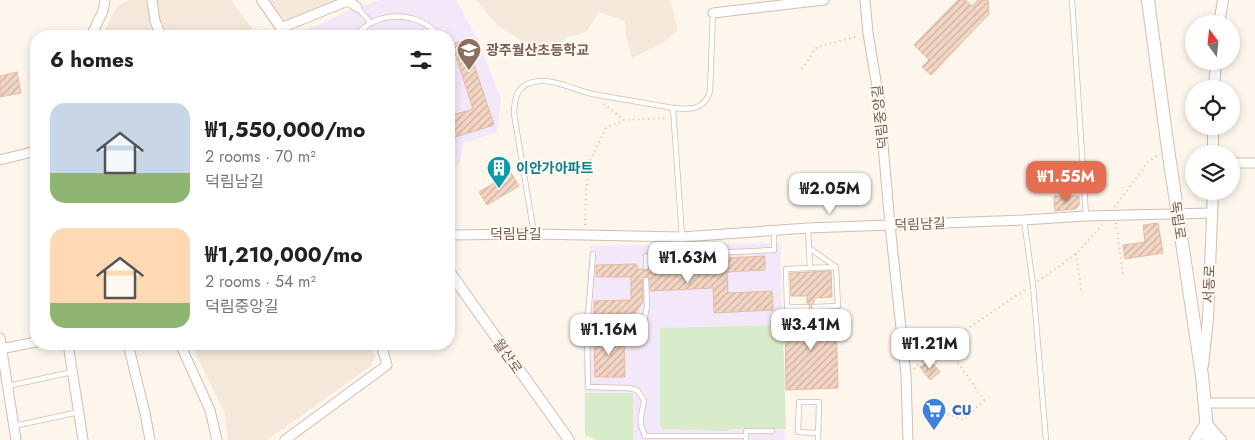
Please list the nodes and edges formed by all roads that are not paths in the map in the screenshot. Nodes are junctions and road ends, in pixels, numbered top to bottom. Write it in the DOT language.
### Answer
graph roads {
  1 [pos="105,0"];
  2 [pos="152,0"];
  3 [pos="262,0"];
  4 [pos="349,0"];
  5 [pos="824,0"];
  6 [pos="865,0"];
  7 [pos="1072,0"];
  8 [pos="1148,0"];
  9 [pos="1223,0"];
  10 [pos="753,4"];
  11 [pos="357,7"];
  12 [pos="713,13"];
  13 [pos="1220,15"];
  14 [pos="371,23"];
  15 [pos="94,30"];
  16 [pos="159,30"];
  17 [pos="283,30"];
  18 [pos="288,30"];
  19 [pos="363,30"];
  20 [pos="432,30"];
  21 [pos="673,108"];
  22 [pos="30,152"];
  23 [pos="0,160"];
  24 [pos="1240,163"];
  25 [pos="1255,163"];
  26 [pos="1213,200"];
  27 [pos="1212,213"];
  28 [pos="1178,214"];
  29 [pos="1086,216"];
  30 [pos="1024,220"];
  31 [pos="890,225"];
  32 [pos="808,228"];
  33 [pos="774,231"];
  34 [pos="534,234"];
  35 [pos="455,235"];
  36 [pos="682,237"];
  37 [pos="809,248"];
  38 [pos="592,254"];
  39 [pos="646,267"];
  40 [pos="810,268"];
  41 [pos="836,268"];
  42 [pos="455,279"];
  43 [pos="646,280"];
  44 [pos="807,307"];
  45 [pos="814,307"];
  46 [pos="587,325"];
  47 [pos="0,338"];
  48 [pos="30,343"];
  49 [pos="1,349"];
  50 [pos="69,350"];
  51 [pos="129,350"];
  52 [pos="183,350"];
  53 [pos="383,350"];
  54 [pos="72,372"];
  55 [pos="1202,376"];
  56 [pos="8,386"];
  57 [pos="1205,403"];
  58 [pos="1255,403"];
  59 [pos="79,412"];
  60 [pos="1206,423"];
  61 [pos="14,426"];
  62 [pos="772,431"];
  63 [pos="818,433"];
  64 [pos="746,438"];
  65 [pos="16,440"];
  66 [pos="83,440"];
  67 [pos="150,440"];
  68 [pos="217,440"];
  69 [pos="285,440"];
  70 [pos="569,440"];
  71 [pos="818,440"];
  72 [pos="908,440"];
  73 [pos="1046,440"];
  74 [pos="1195,440"];
  75 [pos="1208,440"];
  76 [pos="1221,440"];
  1 -- 15 [label="street"];
  2 -- 16 [label="street"];
  3 -- 17 [label="street"];
  4 -- 11 [label="street"];
  4 -- 18 [label="street"];
  5 -- 10 [label="street"];
  6 -- 31 [label="street, 덕림중앙길"];
  7 -- 29 [label="lane"];
  8 -- 28 [label="main road, 독립로"];
  9 -- 13 [label="street"];
  10 -- 12 [label="street"];
  11 -- 14 [label="lane"];
  12 -- 21 [label="lane"];
  14 -- 19 [label="lane"];
  14 -- 20 [label="lane"];
  21 -- 34 [label="lane"];
  21 -- 36 [label="lane"];
  22 -- 23 [label="street"];
  24 -- 25 [label="street"];
  26 -- 27 [label="street, 서동로"];
  27 -- 28 [label="street, 덕림남길"];
  27 -- 55 [label="street, 서동로"];
  28 -- 29 [label="street, 덕림남길"];
  28 -- 55 [label="main road, 독립로"];
  29 -- 30 [label="street, 덕림남길"];
  30 -- 31 [label="street, 덕림남길"];
  30 -- 73 [label="lane"];
  31 -- 32 [label="street, 덕림남길"];
  31 -- 72 [label="street, 덕림중앙길"];
  32 -- 33 [label="street, 덕림남길"];
  32 -- 37 [label="lane"];
  33 -- 36 [label="street, 덕림남길"];
  33 -- 39 [label="lane"];
  34 -- 35 [label="street, 덕림남길"];
  34 -- 36 [label="street, 덕림남길"];
  37 -- 40 [label="lane"];
  37 -- 41 [label="lane"];
  38 -- 46 [label="lane"];
  40 -- 41 [label="lane"];
  40 -- 44 [label="lane"];
  41 -- 45 [label="lane"];
  42 -- 70 [label="street, 월산로"];
  43 -- 46 [label="lane"];
  46 -- 64 [label="lane"];
  47 -- 49 [label="street"];
  48 -- 49 [label="street"];
  49 -- 56 [label="street"];
  50 -- 54 [label="street"];
  51 -- 67 [label="street"];
  52 -- 68 [label="street"];
  53 -- 69 [label="street"];
  54 -- 56 [label="lane"];
  54 -- 59 [label="street"];
  55 -- 57 [label="main road, 독립로"];
  56 -- 61 [label="street"];
  57 -- 58 [label="street"];
  57 -- 60 [label="main road, 독립로"];
  59 -- 61 [label="lane"];
  59 -- 66 [label="street"];
  60 -- 74 [label="street"];
  60 -- 75 [label="main road, 독립로"];
  60 -- 76 [label="street"];
  61 -- 65 [label="street"];
  62 -- 64 [label="lane"];
  63 -- 63 [label="lane"];
  63 -- 71 [label="lane"];
}
